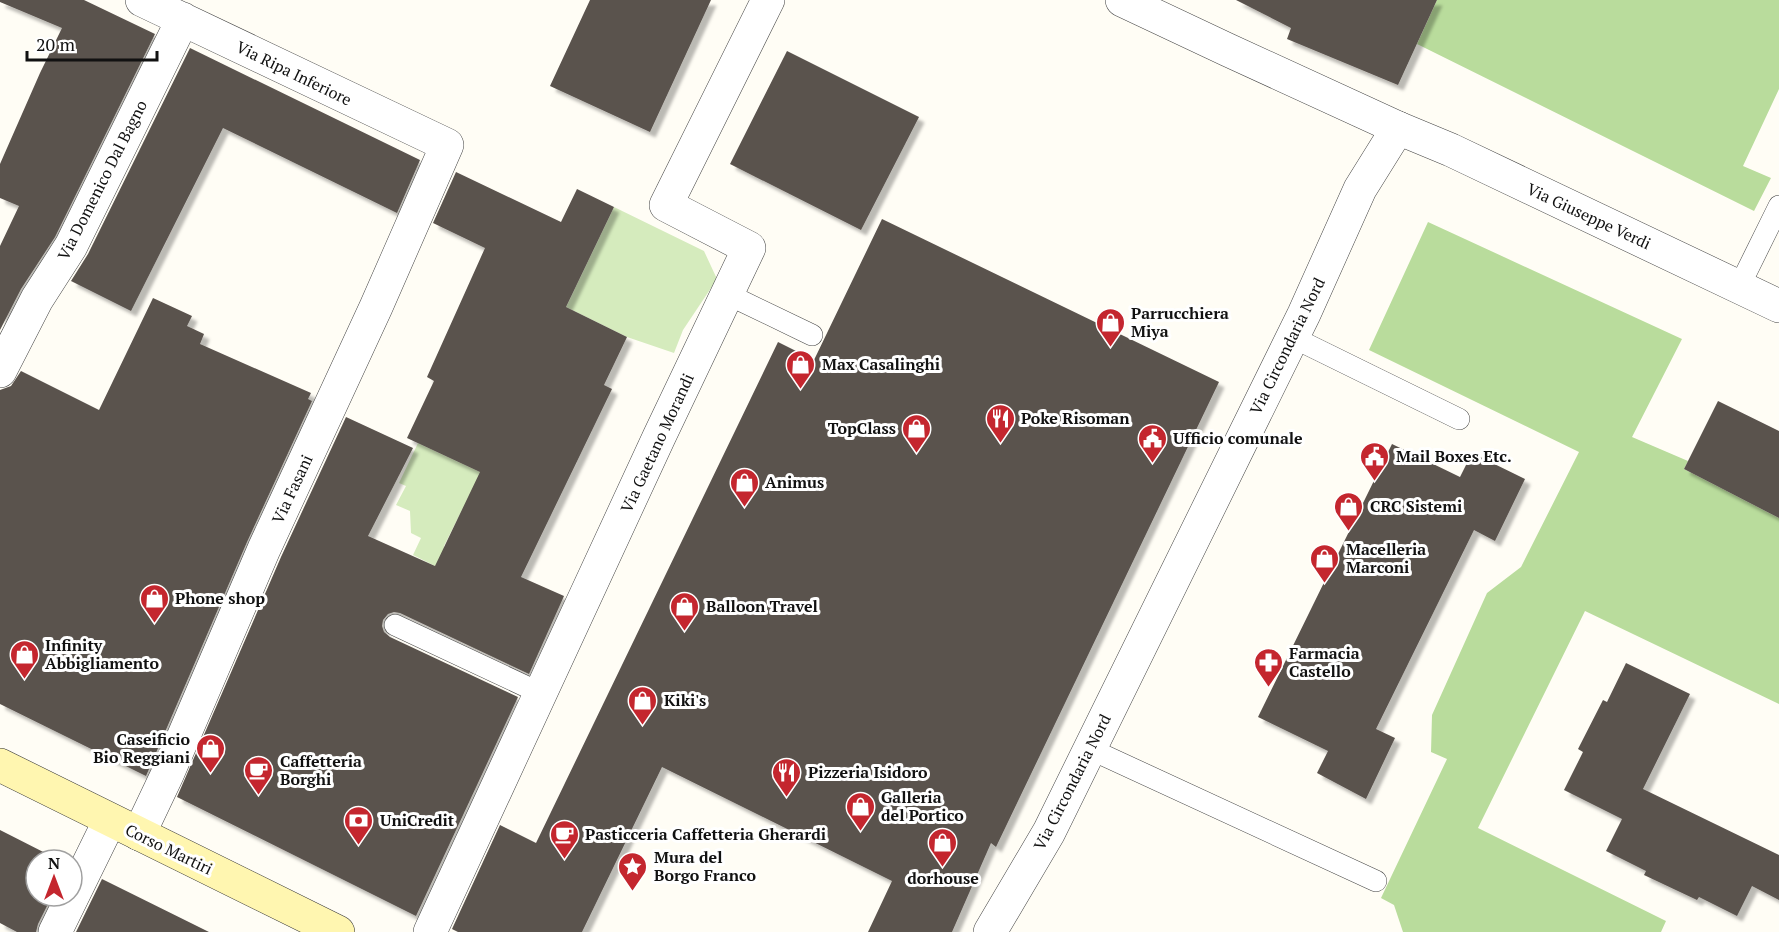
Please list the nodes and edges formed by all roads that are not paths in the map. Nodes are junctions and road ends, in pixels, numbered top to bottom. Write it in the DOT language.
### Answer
graph roads {
  1 [pos="142,0"];
  2 [pos="768,0"];
  3 [pos="1122,0"];
  4 [pos="183,19"];
  5 [pos="1398,128"];
  6 [pos="447,145"];
  7 [pos="1779,206"];
  8 [pos="1739,287"];
  9 [pos="727,294"];
  10 [pos="1779,306"];
  11 [pos="812,335"];
  12 [pos="1292,336"];
  13 [pos="0,370"];
  14 [pos="1459,419"];
  15 [pos="395,625"];
  16 [pos="540,693"];
  17 [pos="1090,749"];
  18 [pos="0,765"];
  19 [pos="110,820"];
  20 [pos="139,834"];
  21 [pos="1376,881"];
  22 [pos="55,932"];
  23 [pos="338,932"];
  24 [pos="430,932"];
  25 [pos="990,932"];
  1 -- 4 [label="street, Via Ripa Inferiore"];
  2 -- 9 [label="street, Via Gaetano Morandi"];
  3 -- 5 [label="street"];
  4 -- 6 [label="street, Via Ripa Inferiore"];
  4 -- 13 [label="street, Via Domenico Dal Bagno"];
  5 -- 8 [label="street, Via Giuseppe Verdi"];
  5 -- 12 [label="street, Via Circondaria Nord"];
  6 -- 20 [label="street, Via Fasani"];
  7 -- 8 [label="lane"];
  8 -- 10 [label="street, Via Giuseppe Verdi"];
  9 -- 11 [label="lane"];
  9 -- 16 [label="street, Via Gaetano Morandi"];
  12 -- 14 [label="lane"];
  12 -- 17 [label="street, Via Circondaria Nord"];
  15 -- 16 [label="lane"];
  16 -- 24 [label="street, Via Gaetano Morandi"];
  17 -- 21 [label="lane"];
  17 -- 25 [label="street, Via Circondaria Nord"];
  18 -- 19 [label="main road, Corso Martiri"];
  19 -- 20 [label="main road, Corso Martiri"];
  19 -- 22 [label="street"];
  20 -- 23 [label="main road, Corso Martiri"];
}
